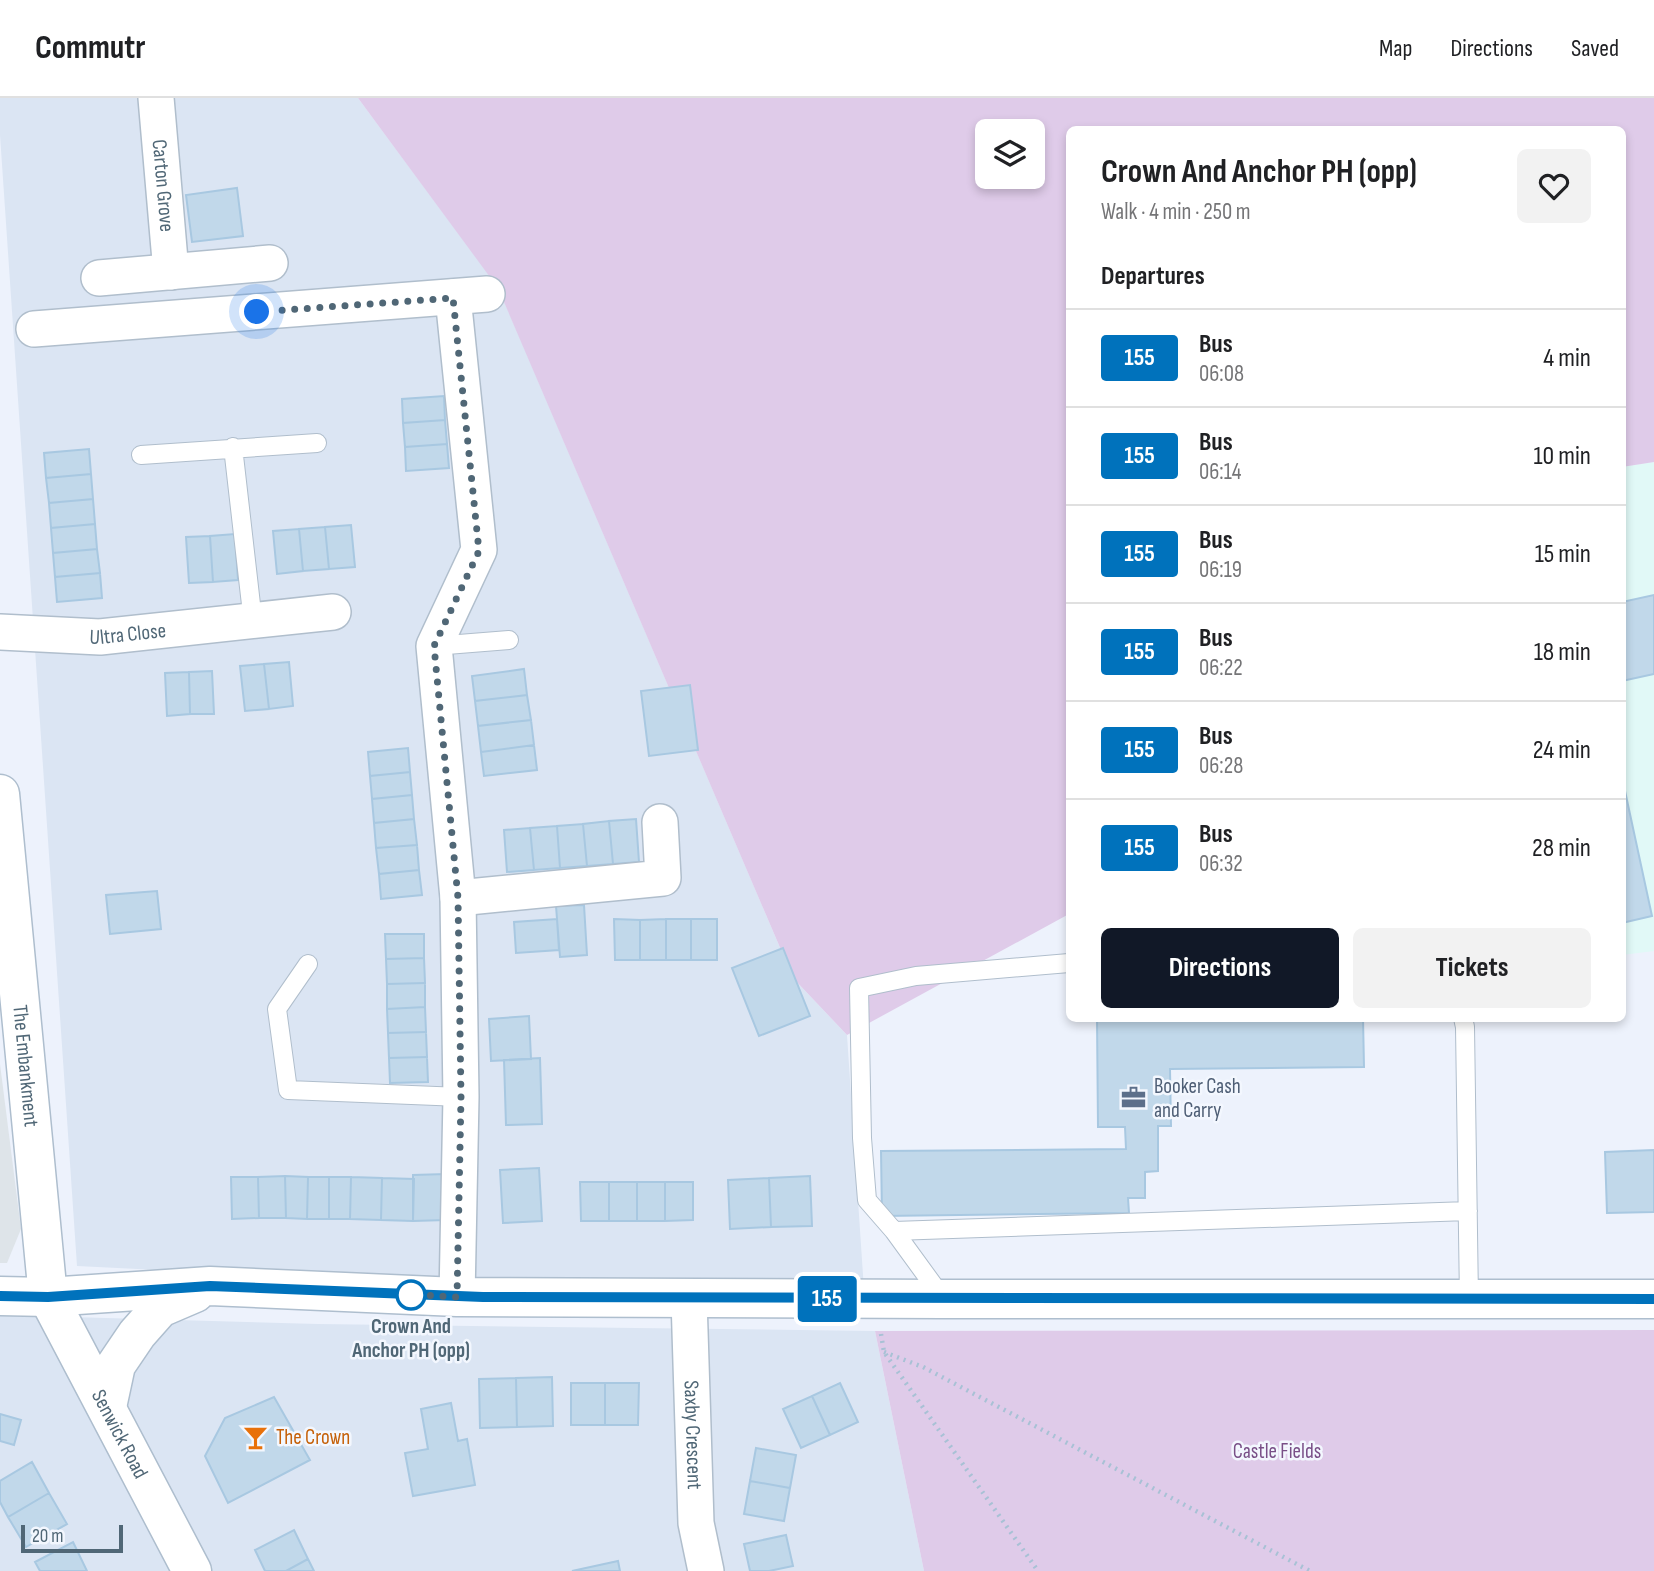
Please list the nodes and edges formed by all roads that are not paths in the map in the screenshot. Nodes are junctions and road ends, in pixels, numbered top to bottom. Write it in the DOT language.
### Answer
graph roads {
  1 [pos="156,98"];
  2 [pos="270,263"];
  3 [pos="171,272"];
  4 [pos="99,278"];
  5 [pos="487,294"];
  6 [pos="453,298"];
  7 [pos="34,329"];
  8 [pos="317,443"];
  9 [pos="233,447"];
  10 [pos="141,455"];
  11 [pos="333,612"];
  12 [pos="253,622"];
  13 [pos="0,632"];
  14 [pos="509,640"];
  15 [pos="434,646"];
  16 [pos="0,794"];
  17 [pos="660,822"];
  18 [pos="458,898"];
  19 [pos="1066,963"];
  20 [pos="309,964"];
  21 [pos="1464,1022"];
  22 [pos="461,1097"];
  23 [pos="1468,1211"];
  24 [pos="894,1231"];
  25 [pos="210,1286"];
  26 [pos="0,1296"];
  27 [pos="48,1297"];
  28 [pos="457,1297"];
  29 [pos="690,1299"];
  30 [pos="1654,1299"];
  31 [pos="944,1300"];
  32 [pos="1469,1300"];
  33 [pos="107,1407"];
  34 [pos="192,1571"];
  35 [pos="706,1571"];
  1 -- 3 [label="street, Carton Grove"];
  2 -- 3 [label="street"];
  3 -- 4 [label="street"];
  5 -- 6 [label="street"];
  6 -- 7 [label="street"];
  6 -- 15 [label="street"];
  8 -- 9 [label="lane"];
  9 -- 10 [label="lane"];
  9 -- 12 [label="lane"];
  11 -- 12 [label="street, Ultra Close"];
  12 -- 13 [label="street, Ultra Close"];
  14 -- 15 [label="lane"];
  15 -- 18 [label="street"];
  16 -- 27 [label="main road, The Embankment"];
  17 -- 18 [label="street"];
  18 -- 22 [label="street"];
  19 -- 24 [label="lane"];
  20 -- 22 [label="lane"];
  21 -- 23 [label="lane"];
  22 -- 28 [label="street"];
  23 -- 24 [label="lane"];
  23 -- 32 [label="lane"];
  24 -- 31 [label="lane"];
  25 -- 27 [label="main road"];
  25 -- 28 [label="main road"];
  25 -- 33 [label="main road"];
  26 -- 27 [label="main road"];
  27 -- 33 [label="main road, Senwick Road"];
  28 -- 29 [label="main road"];
  29 -- 31 [label="main road"];
  29 -- 35 [label="street, Saxby Crescent"];
  30 -- 32 [label="main road"];
  31 -- 32 [label="main road"];
  33 -- 34 [label="main road, Senwick Road"];
}
